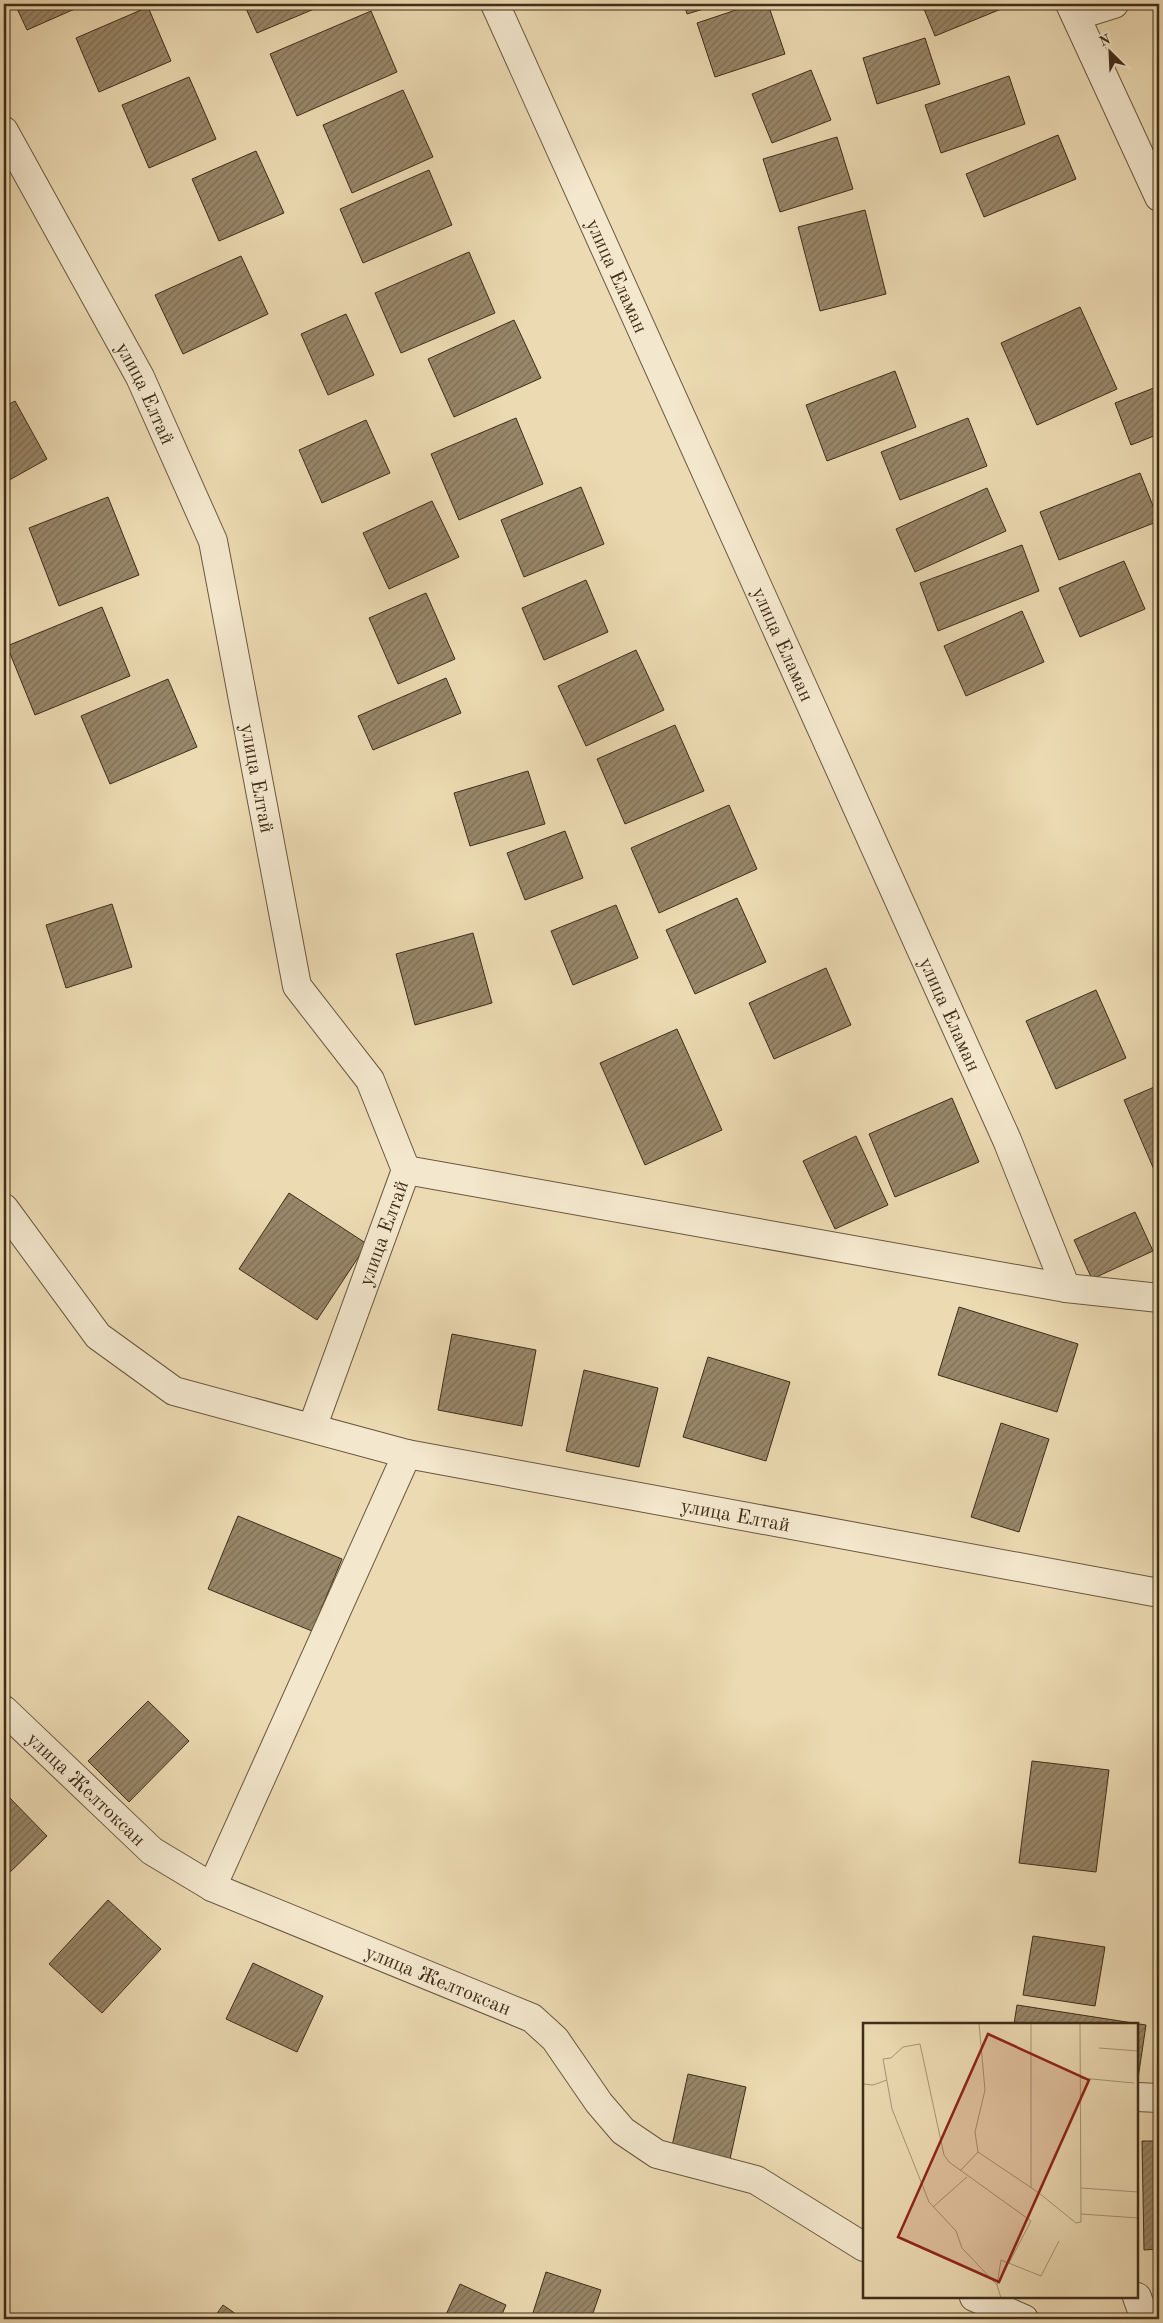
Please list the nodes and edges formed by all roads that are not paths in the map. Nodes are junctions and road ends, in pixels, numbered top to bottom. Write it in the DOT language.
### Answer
graph roads {
  1 [pos="495,4"];
  2 [pos="1114,4"];
  3 [pos="1073,10"];
  4 [pos="4,131"];
  5 [pos="1159,197"];
  6 [pos="406,1170"];
  7 [pos="4,1208"];
  8 [pos="1066,1288"];
  9 [pos="1159,1298"];
  10 [pos="312,1428"];
  11 [pos="407,1454"];
  12 [pos="1159,1593"];
  13 [pos="4,1710"];
  14 [pos="212,1887"];
  15 [pos="1138,2097"];
  16 [pos="1159,2098"];
  17 [pos="863,2246"];
  18 [pos="976,2298"];
  19 [pos="1137,2298"];
  20 [pos="1024,2319"];
  21 [pos="1144,2319"];
  1 -- 8 [label="street, улица Еламан"];
  2 -- 3 [label="street"];
  3 -- 5 [label="street"];
  4 -- 6 [label="street, улица Елтай"];
  6 -- 8 [label="street"];
  6 -- 10 [label="street, улица Елтай"];
  7 -- 10 [label="street, улица Елтай"];
  8 -- 9 [label="street"];
  10 -- 11 [label="street, улица Елтай"];
  11 -- 12 [label="street, улица Елтай"];
  11 -- 14 [label="street"];
  13 -- 14 [label="street, улица Желтоксан"];
  14 -- 17 [label="street, улица Желтоксан"];
  15 -- 16 [label="street"];
  18 -- 20 [label="street"];
  19 -- 21 [label="street"];
}
